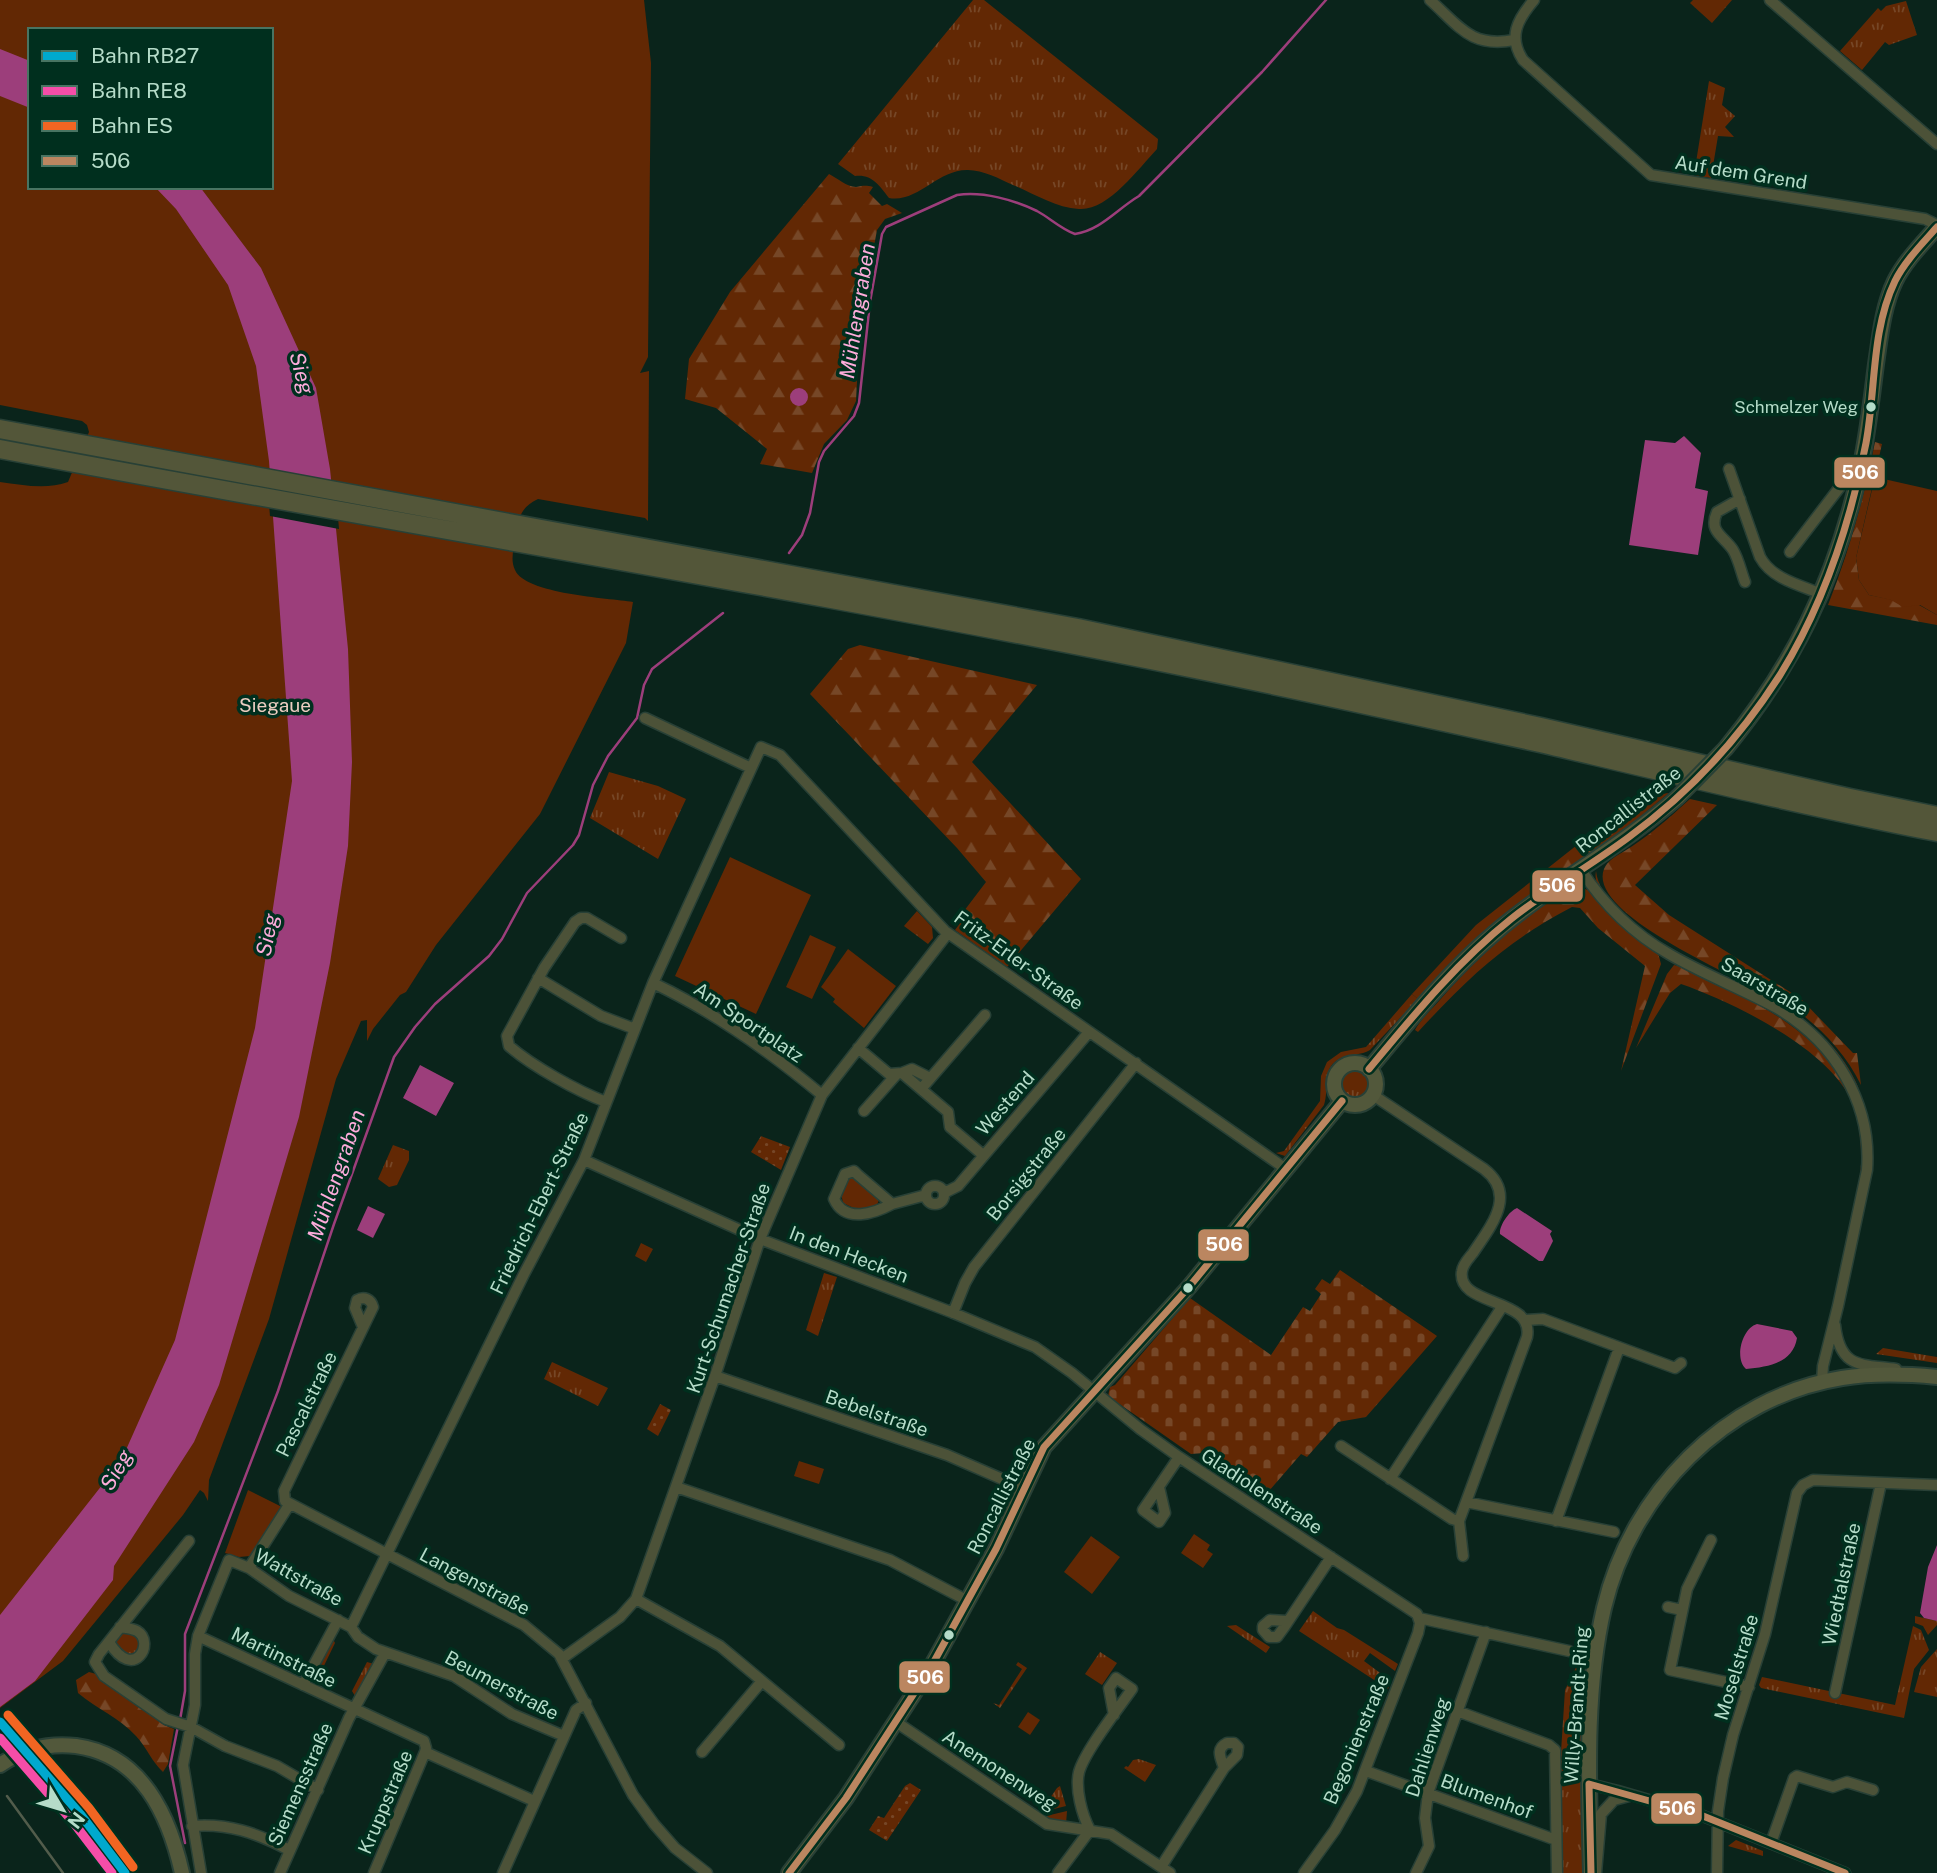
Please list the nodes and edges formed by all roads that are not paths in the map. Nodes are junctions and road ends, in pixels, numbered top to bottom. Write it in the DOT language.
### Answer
graph roads {
  1 [pos="1430,0"];
  2 [pos="1534,0"];
  3 [pos="1770,0"];
  4 [pos="1514,40"];
  5 [pos="1937,144"];
  6 [pos="1937,226"];
  7 [pos="0,429"];
  8 [pos="0,449"];
  9 [pos="76,459"];
  10 [pos="0,461"];
  11 [pos="1729,469"];
  12 [pos="1858,480"];
  13 [pos="1740,499"];
  14 [pos="1790,552"];
  15 [pos="1745,582"];
  16 [pos="1822,594"];
  17 [pos="645,718"];
  18 [pos="761,747"];
  19 [pos="751,768"];
  20 [pos="1937,816"];
  21 [pos="1937,832"];
  22 [pos="1581,870"];
  23 [pos="948,933"];
  24 [pos="621,939"];
  25 [pos="538,978"];
  26 [pos="653,983"];
  27 [pos="985,1016"];
  28 [pos="635,1029"];
  29 [pos="1089,1031"];
  30 [pos="858,1048"];
  31 [pos="1136,1063"];
  32 [pos="1369,1069"];
  33 [pos="899,1074"];
  34 [pos="930,1078"];
  35 [pos="922,1088"];
  36 [pos="822,1095"];
  37 [pos="1373,1095"];
  38 [pos="1342,1101"];
  39 [pos="606,1102"];
  40 [pos="864,1111"];
  41 [pos="983,1156"];
  42 [pos="584,1160"];
  43 [pos="1286,1169"];
  44 [pos="892,1204"];
  45 [pos="760,1239"];
  46 [pos="1502,1307"];
  47 [pos="953,1313"];
  48 [pos="1835,1318"];
  49 [pos="1526,1320"];
  50 [pos="363,1327"];
  51 [pos="1619,1348"];
  52 [pos="1681,1363"];
  53 [pos="715,1376"];
  54 [pos="1919,1376"];
  55 [pos="1937,1377"];
  56 [pos="1822,1382"];
  57 [pos="1094,1392"];
  58 [pos="1341,1446"];
  59 [pos="1179,1457"];
  60 [pos="1390,1479"];
  61 [pos="1881,1483"];
  62 [pos="1937,1485"];
  63 [pos="676,1487"];
  64 [pos="1159,1487"];
  65 [pos="1025,1489"];
  66 [pos="287,1502"];
  67 [pos="1466,1502"];
  68 [pos="1459,1521"];
  69 [pos="1556,1521"];
  70 [pos="1614,1532"];
  71 [pos="1711,1540"];
  72 [pos="189,1541"];
  73 [pos="387,1554"];
  74 [pos="1463,1556"];
  75 [pos="1331,1557"];
  76 [pos="249,1568"];
  77 [pos="636,1599"];
  78 [pos="968,1601"];
  79 [pos="1668,1607"];
  80 [pos="1682,1610"];
  81 [pos="1417,1615"];
  82 [pos="338,1620"];
  83 [pos="1287,1621"];
  84 [pos="120,1626"];
  85 [pos="351,1627"];
  86 [pos="1486,1632"];
  87 [pos="198,1636"];
  88 [pos="108,1642"];
  89 [pos="1569,1651"];
  90 [pos="385,1653"];
  91 [pos="562,1658"];
  92 [pos="762,1681"];
  93 [pos="303,1685"];
  94 [pos="1749,1687"];
  95 [pos="1835,1693"];
  96 [pos="586,1703"];
  97 [pos="355,1710"];
  98 [pos="1457,1711"];
  99 [pos="1114,1715"];
  100 [pos="896,1722"];
  101 [pos="189,1726"];
  102 [pos="564,1736"];
  103 [pos="839,1745"];
  104 [pos="425,1748"];
  105 [pos="702,1752"];
  106 [pos="4,1762"];
  107 [pos="1224,1768"];
  108 [pos="1366,1771"];
  109 [pos="1589,1784"];
  110 [pos="318,1790"];
  111 [pos="1873,1790"];
  112 [pos="1428,1793"];
  113 [pos="1637,1796"];
  114 [pos="534,1801"];
  115 [pos="1719,1824"];
  116 [pos="192,1826"];
  117 [pos="1090,1830"];
  118 [pos="1556,1840"];
  119 [pos="1771,1843"];
  120 [pos="289,1850"];
  121 [pos="1166,1870"];
  122 [pos="182,1873"];
  123 [pos="201,1873"];
  124 [pos="280,1873"];
  125 [pos="374,1873"];
  126 [pos="503,1873"];
  127 [pos="707,1873"];
  128 [pos="789,1873"];
  129 [pos="1058,1873"];
  130 [pos="1304,1873"];
  131 [pos="1416,1873"];
  132 [pos="1557,1873"];
  133 [pos="1594,1873"];
  134 [pos="1717,1873"];
  135 [pos="1845,1873"];
  1 -- 4 [label="street"];
  2 -- 4 [label="street"];
  3 -- 5 [label="street"];
  4 -- 6 [label="street, Auf dem Grend"];
  6 -- 12 [label="street"];
  7 -- 9 [label="highway"];
  8 -- 9 [label="highway"];
  9 -- 10 [label="highway"];
  9 -- 20 [label="highway"];
  9 -- 21 [label="highway"];
  11 -- 13 [label="street"];
  12 -- 14 [label="street"];
  12 -- 16 [label="street"];
  13 -- 15 [label="street"];
  13 -- 16 [label="street"];
  16 -- 22 [label="street, Roncallistraße, bridge"];
  17 -- 19 [label="street"];
  18 -- 19 [label="street, Friedrich-Ebert-Straße"];
  18 -- 23 [label="street, Fritz-Erler-Straße"];
  19 -- 26 [label="street, Friedrich-Ebert-Straße"];
  22 -- 32 [label="street, Roncallistraße"];
  22 -- 48 [label="street, Saarstraße"];
  23 -- 29 [label="street, Fritz-Erler-Straße"];
  23 -- 30 [label="street, Kurt-Schumacher-Straße"];
  24 -- 25 [label="street"];
  25 -- 28 [label="street"];
  25 -- 39 [label="street"];
  26 -- 28 [label="street, Friedrich-Ebert-Straße"];
  26 -- 36 [label="street, Am Sportplatz"];
  27 -- 34 [label="street"];
  28 -- 39 [label="street, Friedrich-Ebert-Straße"];
  29 -- 31 [label="street, Fritz-Erler-Straße"];
  29 -- 41 [label="street, Westend"];
  30 -- 33 [label="street"];
  30 -- 36 [label="street, Kurt-Schumacher-Straße"];
  31 -- 43 [label="street, Fritz-Erler-Straße"];
  31 -- 47 [label="street, Borsigstraße"];
  32 -- 37 [label="street"];
  32 -- 38 [label="street"];
  33 -- 34 [label="street"];
  33 -- 35 [label="street"];
  33 -- 40 [label="street"];
  34 -- 35 [label="street"];
  35 -- 41 [label="street"];
  36 -- 45 [label="street, Kurt-Schumacher-Straße"];
  37 -- 38 [label="street"];
  37 -- 46 [label="street"];
  38 -- 43 [label="street, Roncallistraße"];
  39 -- 42 [label="street, Friedrich-Ebert-Straße"];
  41 -- 44 [label="street, Westend"];
  42 -- 45 [label="street, In den Hecken"];
  42 -- 73 [label="street, Friedrich-Ebert-Straße"];
  43 -- 57 [label="street, Roncallistraße"];
  44 -- 44 [label="street"];
  45 -- 47 [label="street, In den Hecken"];
  45 -- 53 [label="street, Kurt-Schumacher-Straße"];
  46 -- 49 [label="street"];
  46 -- 60 [label="street"];
  47 -- 57 [label="street, In den Hecken"];
  48 -- 54 [label="street"];
  48 -- 56 [label="street, Saarstraße"];
  49 -- 51 [label="street"];
  49 -- 67 [label="street"];
  50 -- 66 [label="street, Pascalstraße"];
  51 -- 52 [label="street"];
  51 -- 69 [label="street"];
  53 -- 63 [label="street, Kurt-Schumacher-Straße"];
  53 -- 65 [label="street, Bebelstraße"];
  54 -- 55 [label="street, Willy-Brandt-Ring"];
  54 -- 56 [label="street, Willy-Brandt-Ring"];
  56 -- 109 [label="street, Willy-Brandt-Ring"];
  57 -- 59 [label="street, Gladiolenstraße"];
  57 -- 65 [label="street, Roncallistraße"];
  58 -- 60 [label="street"];
  59 -- 64 [label="street"];
  59 -- 75 [label="street, Gladiolenstraße"];
  60 -- 68 [label="street"];
  61 -- 62 [label="street"];
  61 -- 94 [label="street, Moselstraße"];
  61 -- 95 [label="street, Wiedtalstraße"];
  63 -- 77 [label="street, Kurt-Schumacher-Straße"];
  63 -- 78 [label="street"];
  65 -- 78 [label="street, Roncallistraße"];
  66 -- 73 [label="street, Langenstraße"];
  66 -- 76 [label="street, Pascalstraße"];
  67 -- 68 [label="street"];
  67 -- 69 [label="street"];
  68 -- 74 [label="street"];
  69 -- 70 [label="street"];
  71 -- 80 [label="street"];
  72 -- 84 [label="street"];
  73 -- 85 [label="street, Friedrich-Ebert-Straße"];
  73 -- 91 [label="street, Langenstraße"];
  75 -- 81 [label="street, Gladiolenstraße"];
  75 -- 83 [label="street"];
  76 -- 82 [label="street, Wattstraße"];
  76 -- 87 [label="street, Wattstraße"];
  77 -- 91 [label="street, Kurt-Schumacher-Straße"];
  77 -- 92 [label="street"];
  78 -- 100 [label="street, Roncallistraße"];
  79 -- 80 [label="street"];
  80 -- 94 [label="street"];
  81 -- 86 [label="street, Gladiolenstraße"];
  81 -- 108 [label="street, Begonienstraße"];
  82 -- 85 [label="street, Wattstraße"];
  82 -- 93 [label="street"];
  84 -- 88 [label="street"];
  84 -- 88 [label="street"];
  85 -- 90 [label="street, Beumerstraße"];
  86 -- 89 [label="street, Gladiolenstraße"];
  86 -- 98 [label="street, Dahlienweg"];
  87 -- 93 [label="street, Martinstraße"];
  87 -- 101 [label="street"];
  88 -- 101 [label="street"];
  90 -- 97 [label="street, Siemensstraße"];
  90 -- 102 [label="street, Beumerstraße"];
  91 -- 96 [label="street, Langenstraße"];
  92 -- 103 [label="street"];
  92 -- 105 [label="street"];
  93 -- 97 [label="street, Martinstraße"];
  94 -- 115 [label="street, Moselstraße"];
  96 -- 102 [label="street"];
  96 -- 127 [label="street, Langenstraße"];
  97 -- 104 [label="street, Martinstraße"];
  97 -- 110 [label="street, Siemensstraße"];
  98 -- 112 [label="street, Dahlienweg"];
  98 -- 118 [label="street"];
  99 -- 117 [label="street"];
  100 -- 117 [label="street, Anemonenweg"];
  100 -- 128 [label="street, Roncallistraße"];
  101 -- 110 [label="street"];
  101 -- 116 [label="street"];
  102 -- 114 [label="street"];
  104 -- 114 [label="street, Martinstraße"];
  104 -- 125 [label="street, Kruppstraße"];
  106 -- 122 [label="street"];
  107 -- 121 [label="street"];
  108 -- 112 [label="street, Blumenhof"];
  108 -- 130 [label="street, Begonienstraße"];
  109 -- 113 [label="street"];
  109 -- 133 [label="street, Willy-Brandt-Ring"];
  110 -- 120 [label="street, Siemensstraße"];
  111 -- 119 [label="street"];
  112 -- 118 [label="street, Blumenhof"];
  112 -- 131 [label="street, Dahlienweg"];
  113 -- 115 [label="street"];
  113 -- 133 [label="street, Willy-Brandt-Ring"];
  114 -- 126 [label="street"];
  115 -- 119 [label="street"];
  115 -- 134 [label="street, Moselstraße"];
  116 -- 120 [label="street"];
  116 -- 123 [label="street"];
  117 -- 121 [label="street, Anemonenweg"];
  117 -- 129 [label="street"];
  118 -- 132 [label="street"];
  119 -- 135 [label="street"];
  120 -- 124 [label="street, Siemensstraße"];
}
